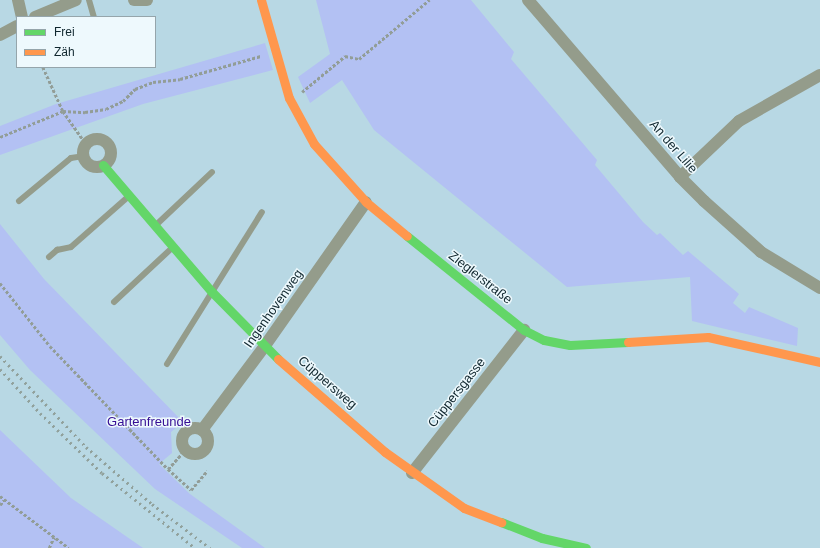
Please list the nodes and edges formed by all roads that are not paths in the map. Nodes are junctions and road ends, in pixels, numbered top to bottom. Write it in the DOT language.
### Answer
graph roads {
  1 [pos="18,0"];
  2 [pos="76,0"];
  3 [pos="89,0"];
  4 [pos="134,0"];
  5 [pos="147,0"];
  6 [pos="261,0"];
  7 [pos="528,0"];
  8 [pos="22,16"];
  9 [pos="37,16"];
  10 [pos="94,16"];
  11 [pos="16,27"];
  12 [pos="0,35"];
  13 [pos="820,75"];
  14 [pos="85,150"];
  15 [pos="103,165"];
  16 [pos="212,172"];
  17 [pos="680,177"];
  18 [pos="129,196"];
  19 [pos="19,201"];
  20 [pos="366,202"];
  21 [pos="262,212"];
  22 [pos="155,226"];
  23 [pos="174,247"];
  24 [pos="49,257"];
  25 [pos="820,288"];
  26 [pos="212,292"];
  27 [pos="114,302"];
  28 [pos="524,330"];
  29 [pos="264,347"];
  30 [pos="820,362"];
  31 [pos="168,364"];
  32 [pos="202,430"];
  33 [pos="412,473"];
  34 [pos="586,548"];
  1 -- 8 [label="street"];
  2 -- 9 [label="street"];
  3 -- 10 [label="lane"];
  4 -- 5 [label="street"];
  6 -- 20 [label="street, Zieglerstraße"];
  7 -- 17 [label="street, An der Lilie"];
  11 -- 12 [label="street"];
  13 -- 17 [label="street"];
  14 -- 15 [label="street"];
  14 -- 15 [label="street"];
  14 -- 19 [label="lane"];
  15 -- 18 [label="street, Cüppersweg"];
  16 -- 22 [label="lane"];
  17 -- 25 [label="street, An der Lilie"];
  18 -- 22 [label="street, Cüppersweg"];
  18 -- 24 [label="lane"];
  20 -- 28 [label="street, Zieglerstraße"];
  20 -- 29 [label="street, Ingenhovenweg"];
  21 -- 26 [label="lane"];
  22 -- 23 [label="street, Cüppersweg"];
  23 -- 26 [label="street, Cüppersweg"];
  23 -- 27 [label="lane"];
  26 -- 29 [label="street, Cüppersweg"];
  26 -- 31 [label="lane"];
  28 -- 30 [label="street, Zieglerstraße"];
  28 -- 33 [label="street, Cüppersgasse"];
  29 -- 32 [label="street, Ingenhovenweg"];
  29 -- 33 [label="street, Cüppersweg"];
  32 -- 32 [label="street"];
  33 -- 34 [label="street, Cüppersweg"];
}
